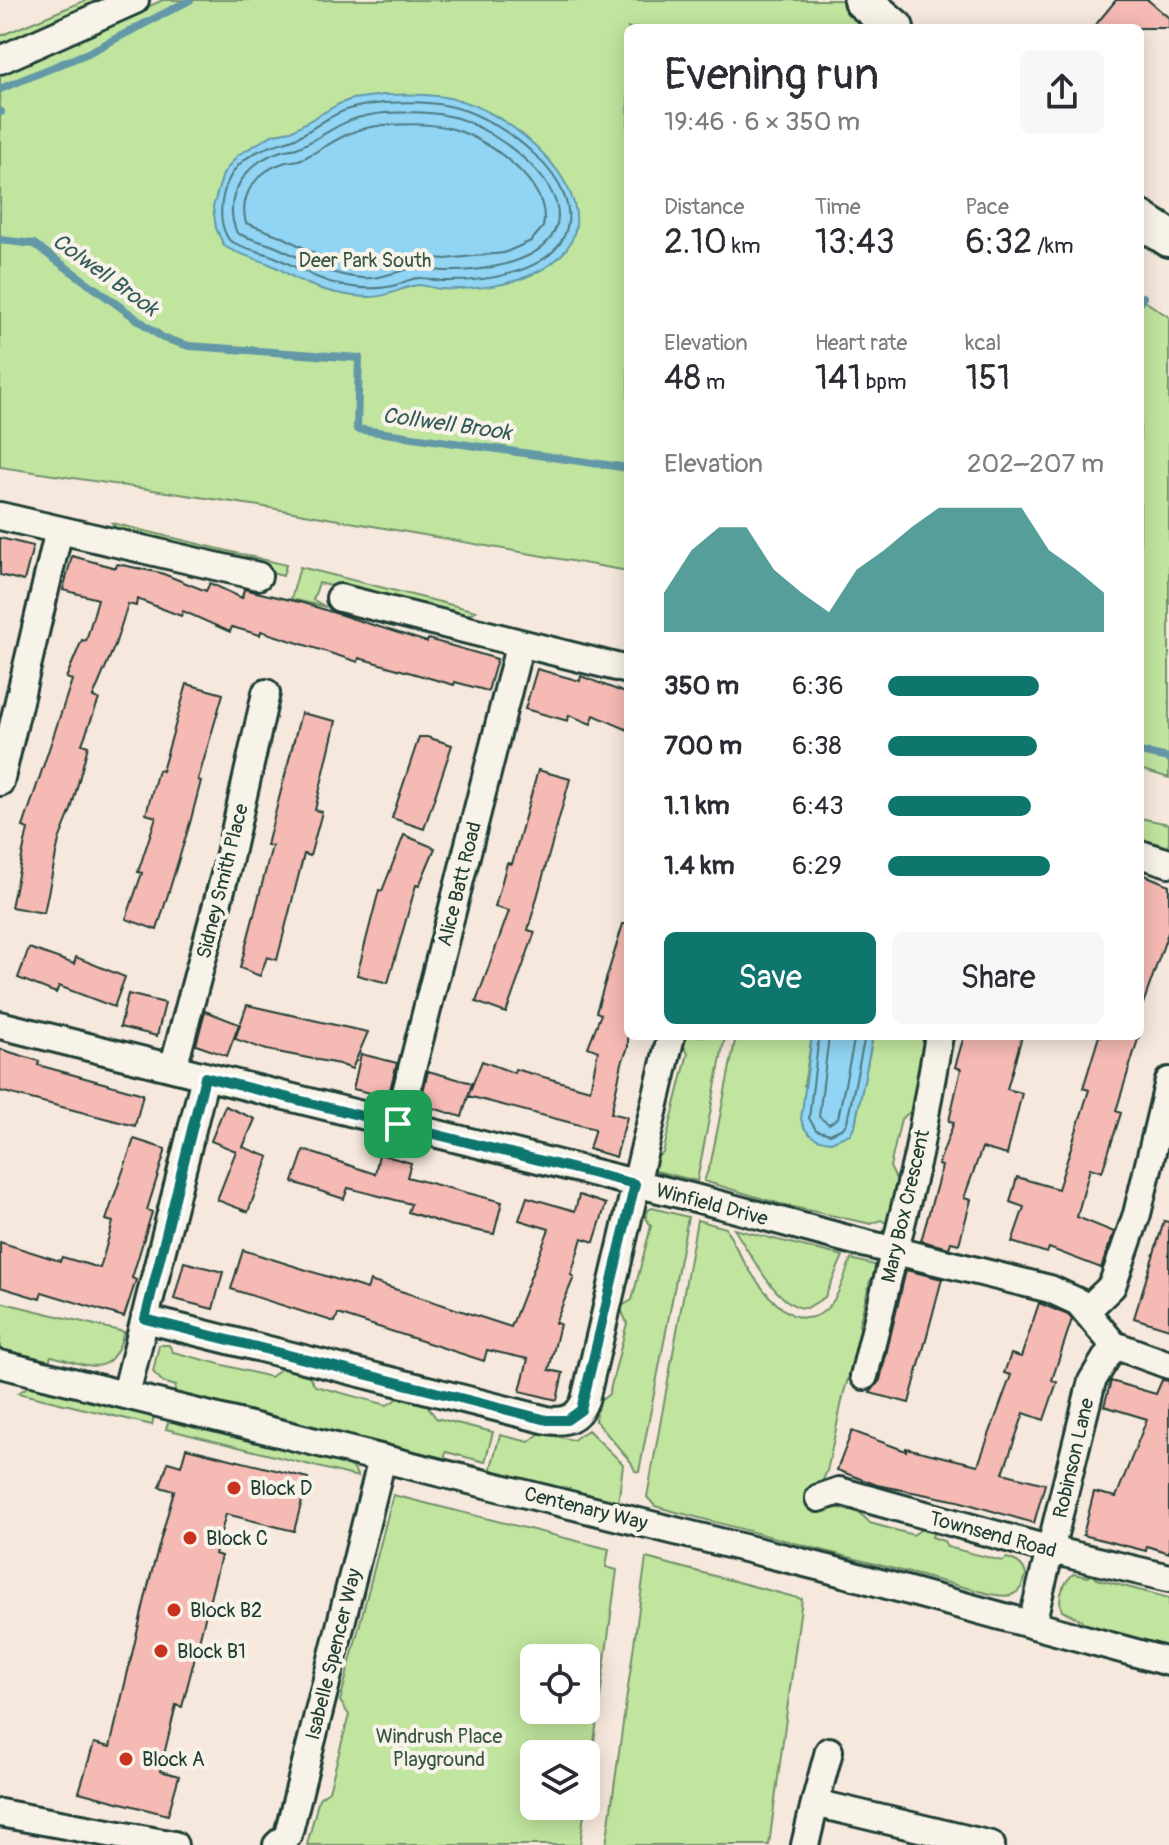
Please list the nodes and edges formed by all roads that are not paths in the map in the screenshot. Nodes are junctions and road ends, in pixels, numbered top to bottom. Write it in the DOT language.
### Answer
graph roads {
  1 [pos="135,0"];
  2 [pos="862,0"];
  3 [pos="890,24"];
  4 [pos="0,60"];
  5 [pos="1144,222"];
  6 [pos="1169,238"];
  7 [pos="0,516"];
  8 [pos="59,530"];
  9 [pos="258,576"];
  10 [pos="340,598"];
  11 [pos="520,643"];
  12 [pos="624,669"];
  13 [pos="266,693"];
  14 [pos="0,782"];
  15 [pos="1144,855"];
  16 [pos="1169,863"];
  17 [pos="0,1025"];
  18 [pos="670,1040"];
  19 [pos="938,1040"];
  20 [pos="173,1068"];
  21 [pos="205,1077"];
  22 [pos="1169,1081"];
  23 [pos="398,1124"];
  24 [pos="635,1184"];
  25 [pos="896,1250"];
  26 [pos="1087,1310"];
  27 [pos="145,1319"];
  28 [pos="1114,1345"];
  29 [pos="0,1364"];
  30 [pos="1169,1365"];
  31 [pos="864,1376"];
  32 [pos="126,1394"];
  33 [pos="382,1459"];
  34 [pos="819,1498"];
  35 [pos="1051,1550"];
  36 [pos="1169,1578"];
  37 [pos="1032,1623"];
  38 [pos="1169,1662"];
  39 [pos="829,1751"];
  40 [pos="815,1803"];
  41 [pos="0,1813"];
  42 [pos="174,1845"];
  43 [pos="277,1845"];
  44 [pos="805,1845"];
  45 [pos="991,1845"];
  1 -- 4 [label="street"];
  2 -- 3 [label="street"];
  5 -- 6 [label="street"];
  7 -- 8 [label="street"];
  8 -- 9 [label="street"];
  8 -- 14 [label="street"];
  10 -- 11 [label="street"];
  11 -- 12 [label="street"];
  11 -- 23 [label="street, Alice Batt Road"];
  13 -- 20 [label="street, Sidney Smith Place"];
  15 -- 16 [label="street"];
  17 -- 20 [label="street, Winfield Drive"];
  18 -- 24 [label="street"];
  19 -- 25 [label="street, Mary Box Crescent"];
  20 -- 21 [label="street, Winfield Drive"];
  21 -- 23 [label="street, Winfield Drive"];
  21 -- 27 [label="street"];
  22 -- 26 [label="street"];
  23 -- 24 [label="street, Winfield Drive"];
  24 -- 25 [label="street, Winfield Drive"];
  24 -- 27 [label="street"];
  25 -- 26 [label="street, Winfield Drive"];
  25 -- 31 [label="street, Mary Box Crescent"];
  26 -- 28 [label="street, Winfield Drive"];
  27 -- 32 [label="street"];
  28 -- 30 [label="street"];
  28 -- 35 [label="street, Robinson Lane"];
  29 -- 32 [label="street, Centenary Way"];
  32 -- 33 [label="street, Centenary Way"];
  33 -- 37 [label="street, Centenary Way"];
  33 -- 43 [label="street, Isabelle Spencer Way"];
  34 -- 35 [label="street, Townsend Road"];
  35 -- 36 [label="street, Townsend Road"];
  35 -- 37 [label="street, Robinson Lane"];
  37 -- 38 [label="street, Centenary Way"];
  39 -- 40 [label="street"];
  40 -- 44 [label="street"];
  40 -- 45 [label="street"];
  41 -- 42 [label="street"];
}
